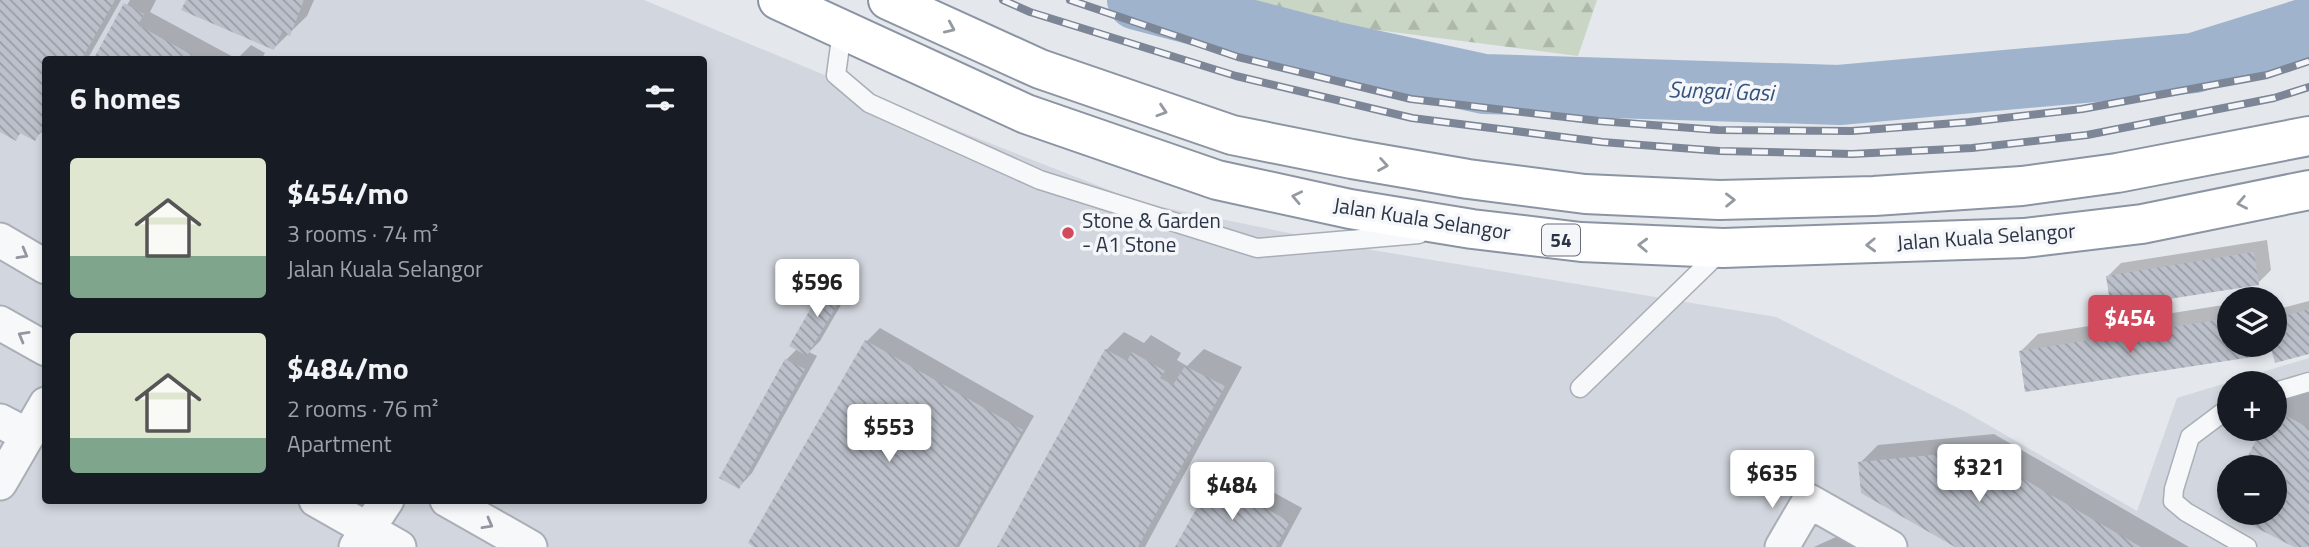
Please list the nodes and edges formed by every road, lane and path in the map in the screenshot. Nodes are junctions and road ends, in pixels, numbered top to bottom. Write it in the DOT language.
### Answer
graph roads {
  1 [pos="778,0"];
  2 [pos="888,0"];
  3 [pos="842,31"];
  4 [pos="2309,136"];
  5 [pos="2309,190"];
  6 [pos="1472,229"];
  7 [pos="0,240"];
  8 [pos="1723,248"];
  9 [pos="42,265"];
  10 [pos="0,323"];
  11 [pos="42,347"];
  12 [pos="2309,382"];
  13 [pos="1580,388"];
  14 [pos="2287,388"];
  15 [pos="42,407"];
  16 [pos="2217,417"];
  17 [pos="14,428"];
  18 [pos="0,482"];
  19 [pos="321,504"];
  20 [pos="384,504"];
  21 [pos="454,504"];
  22 [pos="362,538"];
  23 [pos="399,547"];
  24 [pos="530,547"];
  25 [pos="1782,547"];
  26 [pos="1890,547"];
  27 [pos="2247,547"];
  1 -- 3 [label="highway, Jalan Kuala Selangor / 54"];
  2 -- 4 [label="highway, 54, one-way"];
  6 -- 3 [label="highway, Jalan Kuala Selangor / 54, one-way"];
  3 -- 6 [label="lane"];
  5 -- 8 [label="highway, Jalan Kuala Selangor / 54, one-way"];
  8 -- 6 [label="highway, Jalan Kuala Selangor / 54, one-way"];
  7 -- 9 [label="street, one-way"];
  8 -- 13 [label="lane"];
  11 -- 10 [label="street, one-way"];
  12 -- 14 [label="lane"];
  15 -- 17 [label="street"];
  16 -- 27 [label="lane"];
  17 -- 18 [label="street"];
  19 -- 22 [label="street"];
  20 -- 22 [label="street"];
  21 -- 24 [label="street, one-way"];
  22 -- 23 [label="street"];
  25 -- 26 [label="street"];
}
